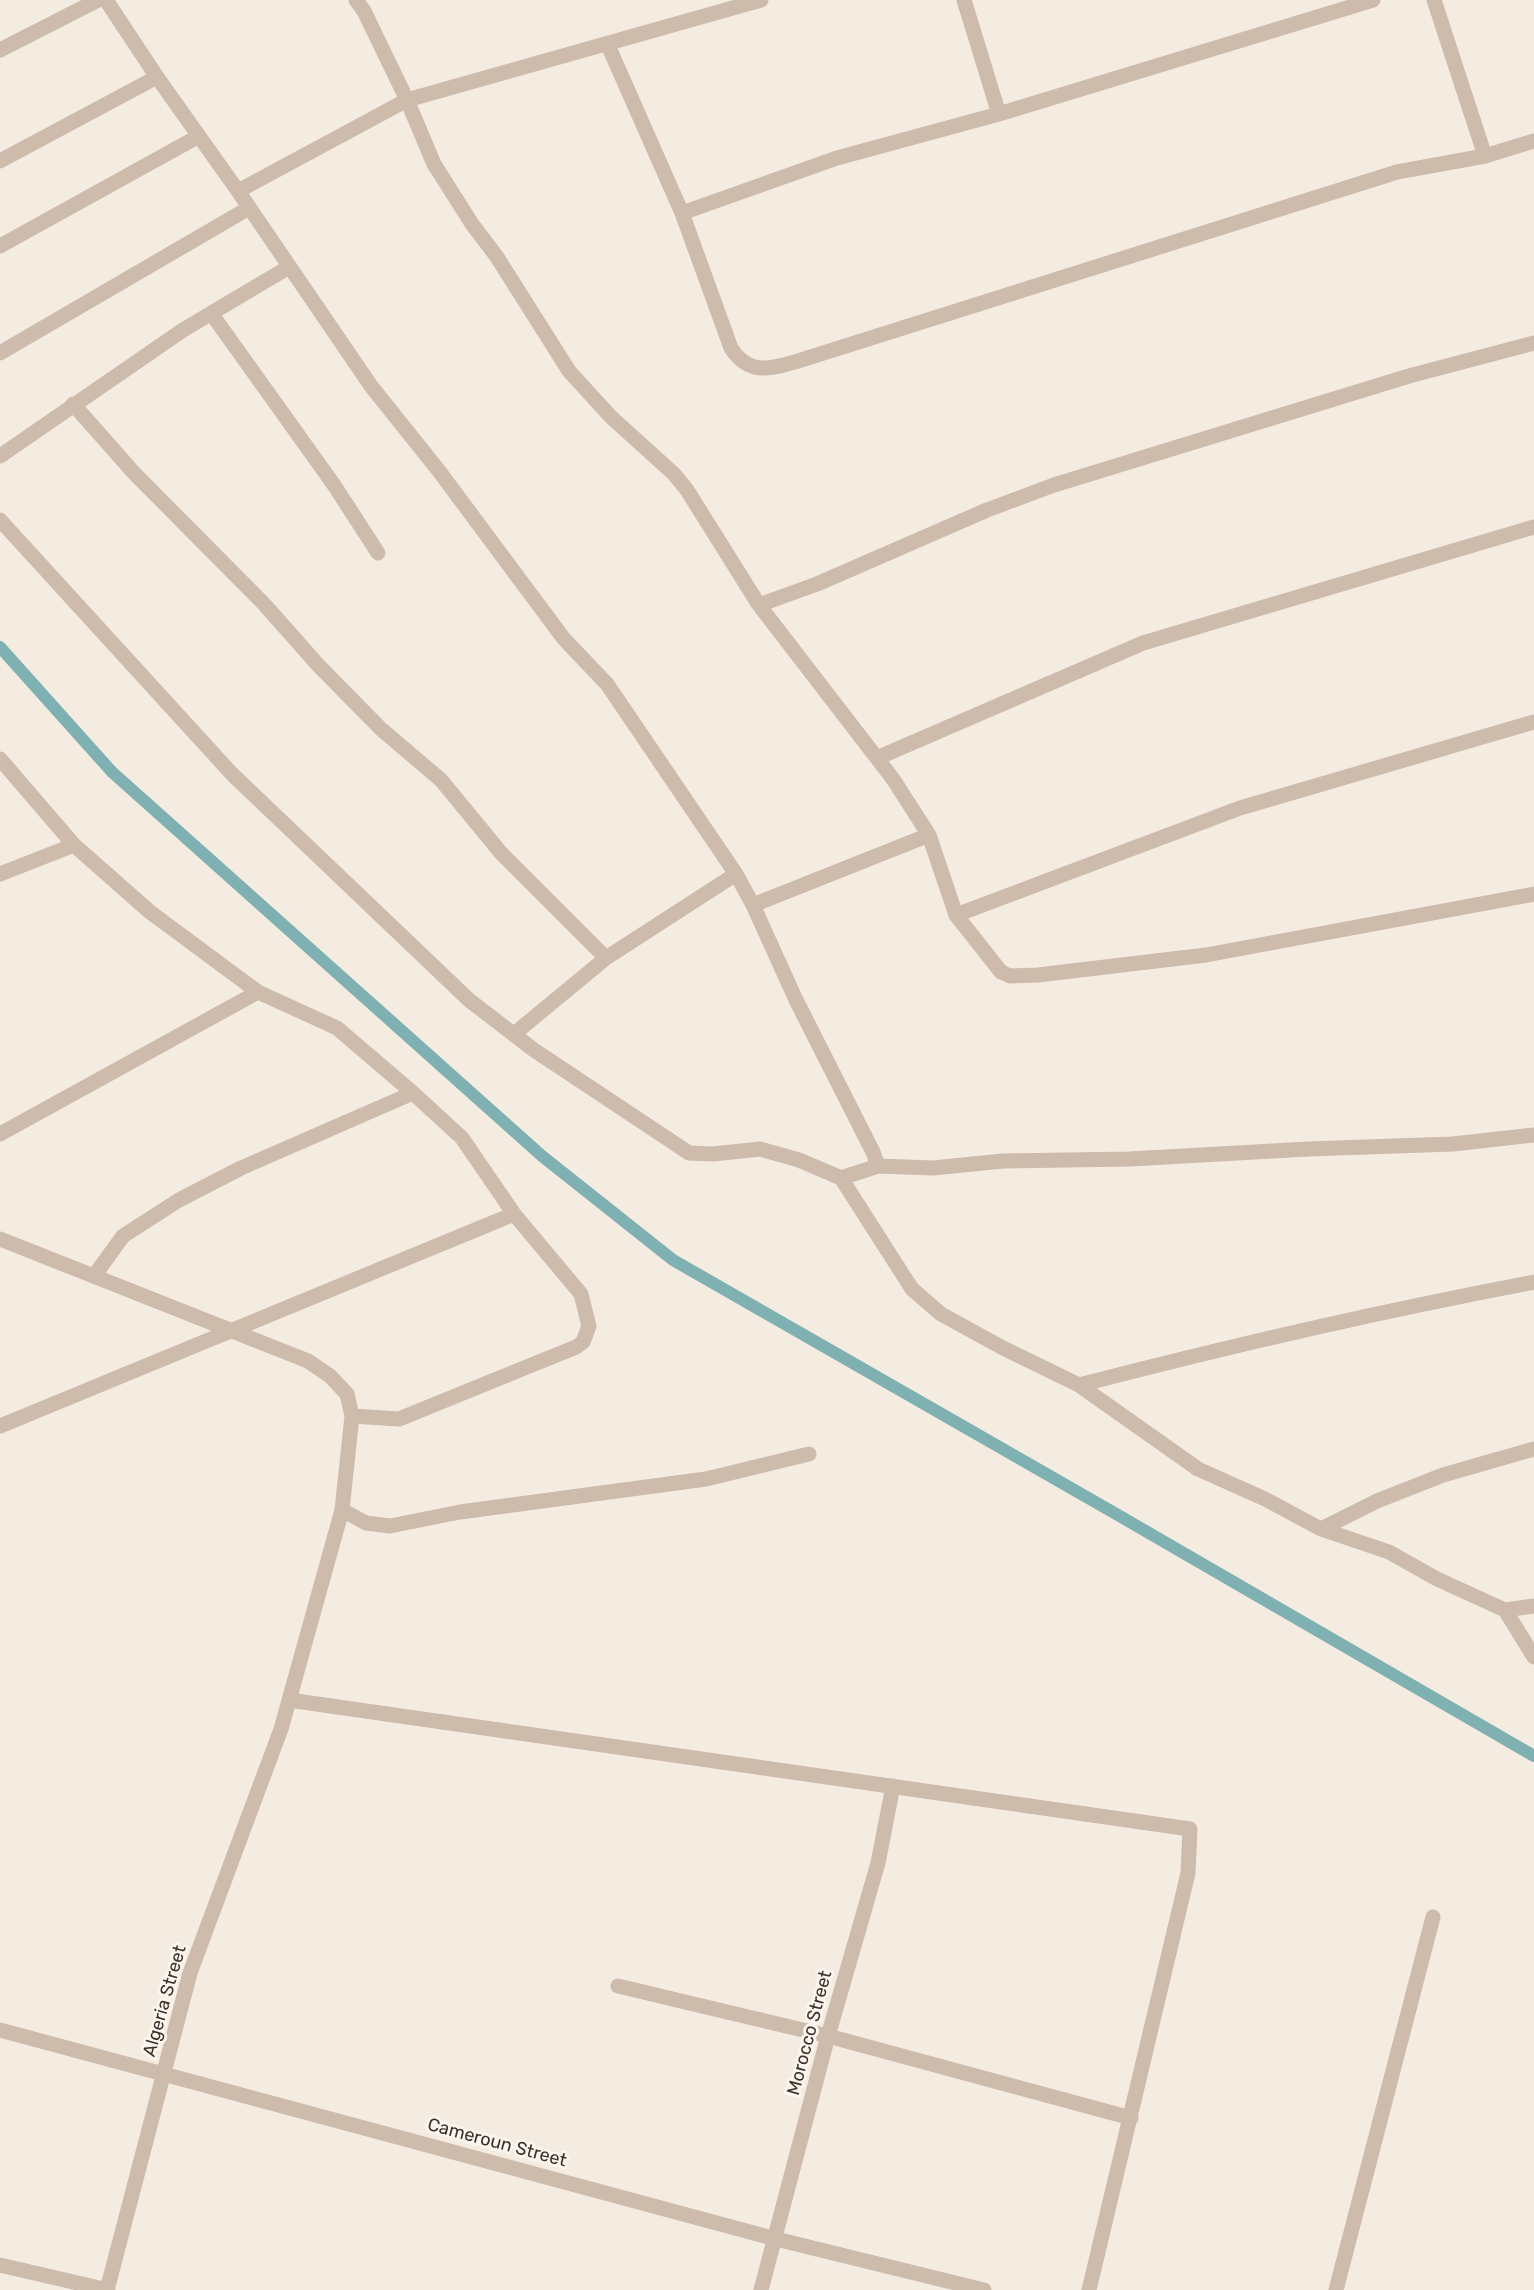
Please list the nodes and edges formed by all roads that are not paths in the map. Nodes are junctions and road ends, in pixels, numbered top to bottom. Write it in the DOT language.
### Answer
graph roads {
  1 [pos="98,0"];
  2 [pos="106,0"];
  3 [pos="761,0"];
  4 [pos="964,0"];
  5 [pos="1373,0"];
  6 [pos="1434,0"];
  7 [pos="360,4"];
  8 [pos="608,44"];
  9 [pos="0,50"];
  10 [pos="157,77"];
  11 [pos="407,100"];
  12 [pos="999,114"];
  13 [pos="199,136"];
  14 [pos="1534,141"];
  15 [pos="1485,156"];
  16 [pos="0,161"];
  17 [pos="238,191"];
  18 [pos="249,208"];
  19 [pos="682,213"];
  20 [pos="0,246"];
  21 [pos="289,267"];
  22 [pos="211,313"];
  23 [pos="1534,343"];
  24 [pos="0,353"];
  25 [pos="73,404"];
  26 [pos="0,456"];
  27 [pos="0,520"];
  28 [pos="1534,527"];
  29 [pos="378,553"];
  30 [pos="759,604"];
  31 [pos="1534,722"];
  32 [pos="877,758"];
  33 [pos="0,759"];
  34 [pos="929,835"];
  35 [pos="74,845"];
  36 [pos="0,874"];
  37 [pos="736,874"];
  38 [pos="1534,894"];
  39 [pos="753,904"];
  40 [pos="956,915"];
  41 [pos="606,957"];
  42 [pos="258,992"];
  43 [pos="514,1034"];
  44 [pos="413,1093"];
  45 [pos="0,1134"];
  46 [pos="1534,1135"];
  47 [pos="878,1166"];
  48 [pos="841,1178"];
  49 [pos="514,1214"];
  50 [pos="0,1239"];
  51 [pos="94,1276"];
  52 [pos="1534,1282"];
  53 [pos="230,1330"];
  54 [pos="1078,1385"];
  55 [pos="352,1416"];
  56 [pos="0,1426"];
  57 [pos="1534,1449"];
  58 [pos="808,1454"];
  59 [pos="342,1510"];
  60 [pos="1321,1529"];
  61 [pos="1534,1606"];
  62 [pos="1505,1610"];
  63 [pos="1534,1657"];
  64 [pos="289,1700"];
  65 [pos="893,1786"];
  66 [pos="1433,1917"];
  67 [pos="618,1986"];
  68 [pos="0,2030"];
  69 [pos="828,2036"];
  70 [pos="164,2073"];
  71 [pos="1131,2118"];
  72 [pos="776,2239"];
  73 [pos="0,2265"];
  74 [pos="108,2290"];
  75 [pos="761,2290"];
  76 [pos="984,2290"];
  77 [pos="1089,2290"];
  78 [pos="1336,2290"];
  1 -- 9 [label="street"];
  2 -- 10 [label="street"];
  3 -- 8 [label="street"];
  4 -- 12 [label="street"];
  5 -- 12 [label="street"];
  6 -- 15 [label="street"];
  7 -- 11 [label="street"];
  8 -- 11 [label="street"];
  8 -- 19 [label="street"];
  10 -- 13 [label="street"];
  10 -- 16 [label="street"];
  11 -- 17 [label="street"];
  11 -- 30 [label="street"];
  12 -- 19 [label="street"];
  13 -- 17 [label="street"];
  13 -- 20 [label="street"];
  14 -- 15 [label="street"];
  15 -- 19 [label="street"];
  17 -- 18 [label="street"];
  18 -- 21 [label="street"];
  18 -- 24 [label="street"];
  21 -- 22 [label="street"];
  21 -- 37 [label="street"];
  22 -- 25 [label="street"];
  22 -- 29 [label="street"];
  23 -- 30 [label="street"];
  25 -- 26 [label="street"];
  25 -- 41 [label="street"];
  27 -- 43 [label="street"];
  28 -- 32 [label="street"];
  30 -- 32 [label="street"];
  31 -- 40 [label="street"];
  32 -- 34 [label="street"];
  33 -- 35 [label="street"];
  34 -- 39 [label="street"];
  34 -- 40 [label="street"];
  35 -- 36 [label="street"];
  35 -- 42 [label="street"];
  37 -- 39 [label="street"];
  37 -- 41 [label="street"];
  38 -- 40 [label="street"];
  39 -- 47 [label="street"];
  41 -- 43 [label="street"];
  42 -- 44 [label="street"];
  42 -- 45 [label="street"];
  43 -- 48 [label="street"];
  44 -- 49 [label="street"];
  44 -- 51 [label="street"];
  46 -- 47 [label="street"];
  47 -- 48 [label="street"];
  48 -- 54 [label="street"];
  49 -- 53 [label="street"];
  49 -- 55 [label="street"];
  50 -- 51 [label="street"];
  51 -- 53 [label="street"];
  52 -- 54 [label="street"];
  53 -- 55 [label="street"];
  53 -- 56 [label="street"];
  54 -- 60 [label="street"];
  55 -- 59 [label="street, Algeria Street"];
  57 -- 60 [label="street"];
  58 -- 59 [label="street"];
  59 -- 64 [label="street, Algeria Street"];
  60 -- 62 [label="street"];
  61 -- 62 [label="street"];
  62 -- 63 [label="street"];
  64 -- 65 [label="street"];
  64 -- 70 [label="street, Algeria Street"];
  65 -- 69 [label="street, Morocco Street"];
  65 -- 71 [label="street"];
  66 -- 78 [label="street"];
  67 -- 69 [label="street"];
  68 -- 70 [label="street, Cameroun Street"];
  69 -- 71 [label="street"];
  69 -- 72 [label="street, Morocco Street"];
  70 -- 72 [label="street, Cameroun Street"];
  70 -- 74 [label="street, Algeria Street"];
  71 -- 77 [label="street"];
  72 -- 75 [label="street, Morocco Street"];
  72 -- 76 [label="street, Cameroun Street"];
  73 -- 74 [label="street"];
}
